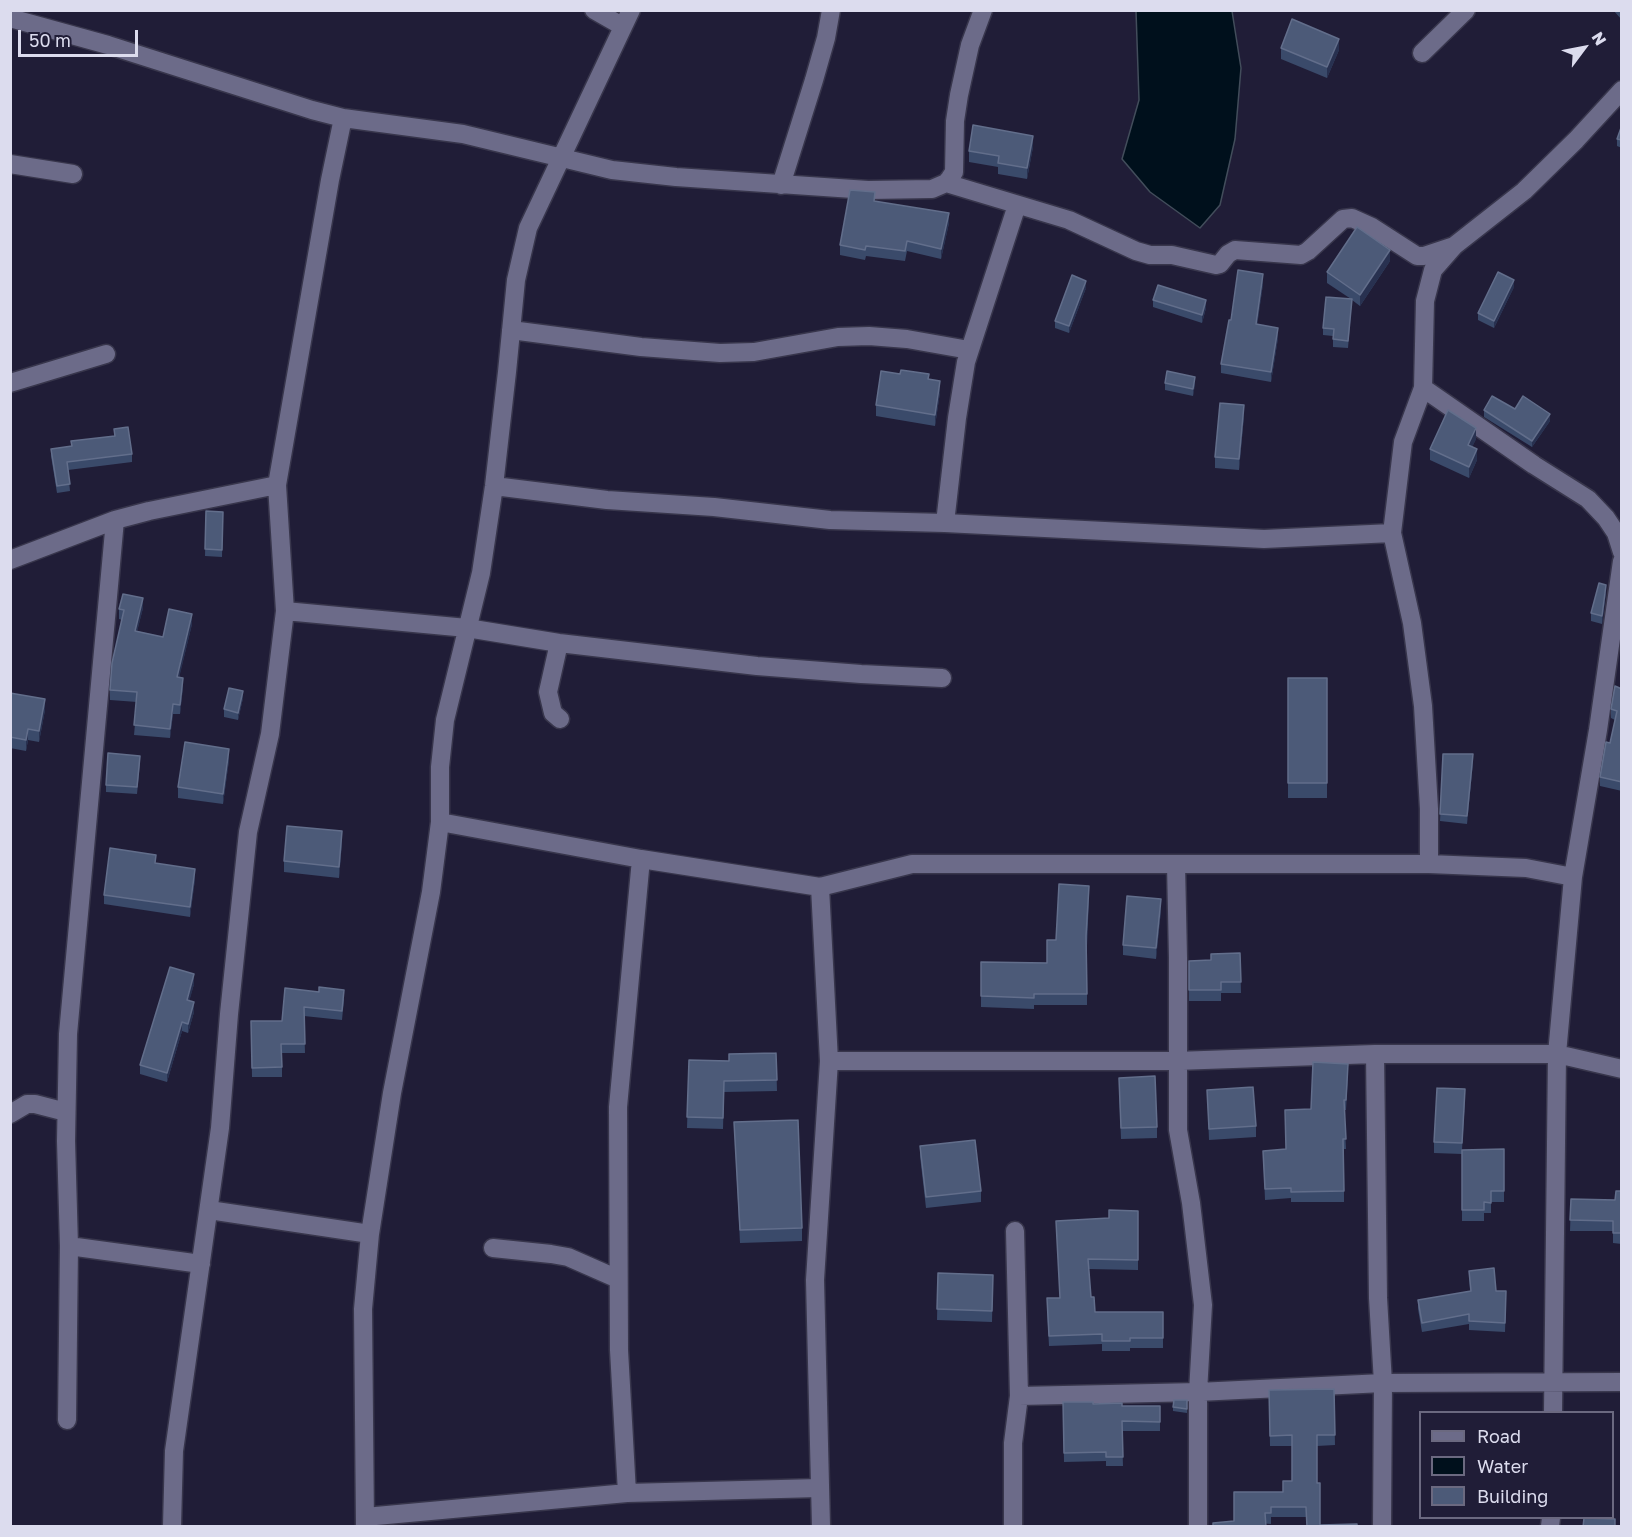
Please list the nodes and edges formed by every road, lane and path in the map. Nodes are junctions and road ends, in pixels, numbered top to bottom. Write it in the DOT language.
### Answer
graph roads {
  1 [pos="594,10"];
  2 [pos="831,10"];
  3 [pos="983,10"];
  4 [pos="1466,10"];
  5 [pos="10,18"];
  6 [pos="626,19"];
  7 [pos="1422,53"];
  8 [pos="1622,90"];
  9 [pos="343,118"];
  10 [pos="560,158"];
  11 [pos="10,164"];
  12 [pos="73,174"];
  13 [pos="946,183"];
  14 [pos="781,185"];
  15 [pos="1017,205"];
  16 [pos="1454,246"];
  17 [pos="511,330"];
  18 [pos="969,350"];
  19 [pos="106,354"];
  20 [pos="10,382"];
  21 [pos="1423,388"];
  22 [pos="277,485"];
  23 [pos="494,486"];
  24 [pos="115,520"];
  25 [pos="945,523"];
  26 [pos="1392,533"];
  27 [pos="1622,552"];
  28 [pos="10,560"];
  29 [pos="1622,561"];
  30 [pos="285,611"];
  31 [pos="467,628"];
  32 [pos="559,644"];
  33 [pos="942,678"];
  34 [pos="560,719"];
  35 [pos="440,822"];
  36 [pos="641,859"];
  37 [pos="1429,864"];
  38 [pos="1176,865"];
  39 [pos="1573,877"];
  40 [pos="820,887"];
  41 [pos="1375,1054"];
  42 [pos="1557,1054"];
  43 [pos="829,1061"];
  44 [pos="1176,1061"];
  45 [pos="1622,1069"];
  46 [pos="66,1112"];
  47 [pos="10,1114"];
  48 [pos="208,1210"];
  49 [pos="1015,1232"];
  50 [pos="370,1234"];
  51 [pos="69,1246"];
  52 [pos="493,1248"];
  53 [pos="201,1264"];
  54 [pos="618,1279"];
  55 [pos="1554,1382"];
  56 [pos="1622,1382"];
  57 [pos="1383,1383"];
  58 [pos="1198,1392"];
  59 [pos="1019,1396"];
  60 [pos="1554,1411"];
  61 [pos="67,1420"];
  62 [pos="819,1488"];
  63 [pos="627,1493"];
  64 [pos="365,1522"];
  65 [pos="172,1527"];
  66 [pos="821,1527"];
  67 [pos="1013,1527"];
  68 [pos="1198,1527"];
  69 [pos="1382,1527"];
  1 -- 6 [label="street"];
  2 -- 14 [label="street"];
  3 -- 13 [label="street"];
  4 -- 7 [label="street"];
  5 -- 9 [label="street"];
  6 -- 10 [label="street"];
  8 -- 16 [label="street"];
  9 -- 10 [label="street"];
  9 -- 22 [label="street"];
  10 -- 14 [label="street"];
  10 -- 17 [label="street"];
  11 -- 12 [label="street"];
  13 -- 14 [label="street"];
  13 -- 15 [label="street"];
  15 -- 16 [label="street"];
  15 -- 18 [label="street"];
  16 -- 21 [label="street"];
  17 -- 18 [label="street"];
  17 -- 23 [label="street"];
  18 -- 25 [label="street"];
  19 -- 20 [label="street"];
  21 -- 26 [label="street"];
  21 -- 27 [label="street"];
  22 -- 24 [label="street"];
  22 -- 30 [label="street"];
  23 -- 25 [label="street"];
  23 -- 31 [label="street"];
  24 -- 28 [label="street"];
  24 -- 46 [label="street"];
  25 -- 26 [label="street"];
  26 -- 37 [label="street"];
  29 -- 39 [label="street"];
  30 -- 31 [label="street"];
  30 -- 48 [label="street"];
  31 -- 32 [label="street"];
  31 -- 35 [label="street"];
  32 -- 33 [label="street"];
  32 -- 34 [label="street"];
  35 -- 36 [label="street"];
  35 -- 50 [label="street"];
  36 -- 40 [label="street"];
  36 -- 54 [label="street"];
  37 -- 38 [label="street"];
  37 -- 39 [label="street"];
  38 -- 40 [label="street"];
  38 -- 44 [label="street"];
  39 -- 42 [label="street"];
  40 -- 43 [label="street"];
  41 -- 42 [label="street"];
  41 -- 44 [label="street"];
  41 -- 57 [label="street"];
  42 -- 45 [label="street"];
  42 -- 55 [label="street"];
  43 -- 44 [label="street"];
  43 -- 62 [label="street"];
  44 -- 58 [label="street"];
  46 -- 47 [label="street"];
  46 -- 51 [label="street"];
  48 -- 50 [label="street"];
  48 -- 53 [label="street"];
  49 -- 59 [label="street"];
  50 -- 64 [label="street"];
  51 -- 53 [label="street"];
  51 -- 61 [label="street"];
  52 -- 54 [label="street"];
  53 -- 65 [label="street"];
  54 -- 63 [label="street"];
  55 -- 56 [label="street"];
  55 -- 57 [label="street"];
  55 -- 60 [label="street"];
  57 -- 58 [label="street"];
  57 -- 69 [label="street"];
  58 -- 59 [label="street"];
  58 -- 68 [label="street"];
  59 -- 67 [label="street"];
  62 -- 63 [label="street"];
  62 -- 66 [label="street"];
  63 -- 64 [label="street"];
}
